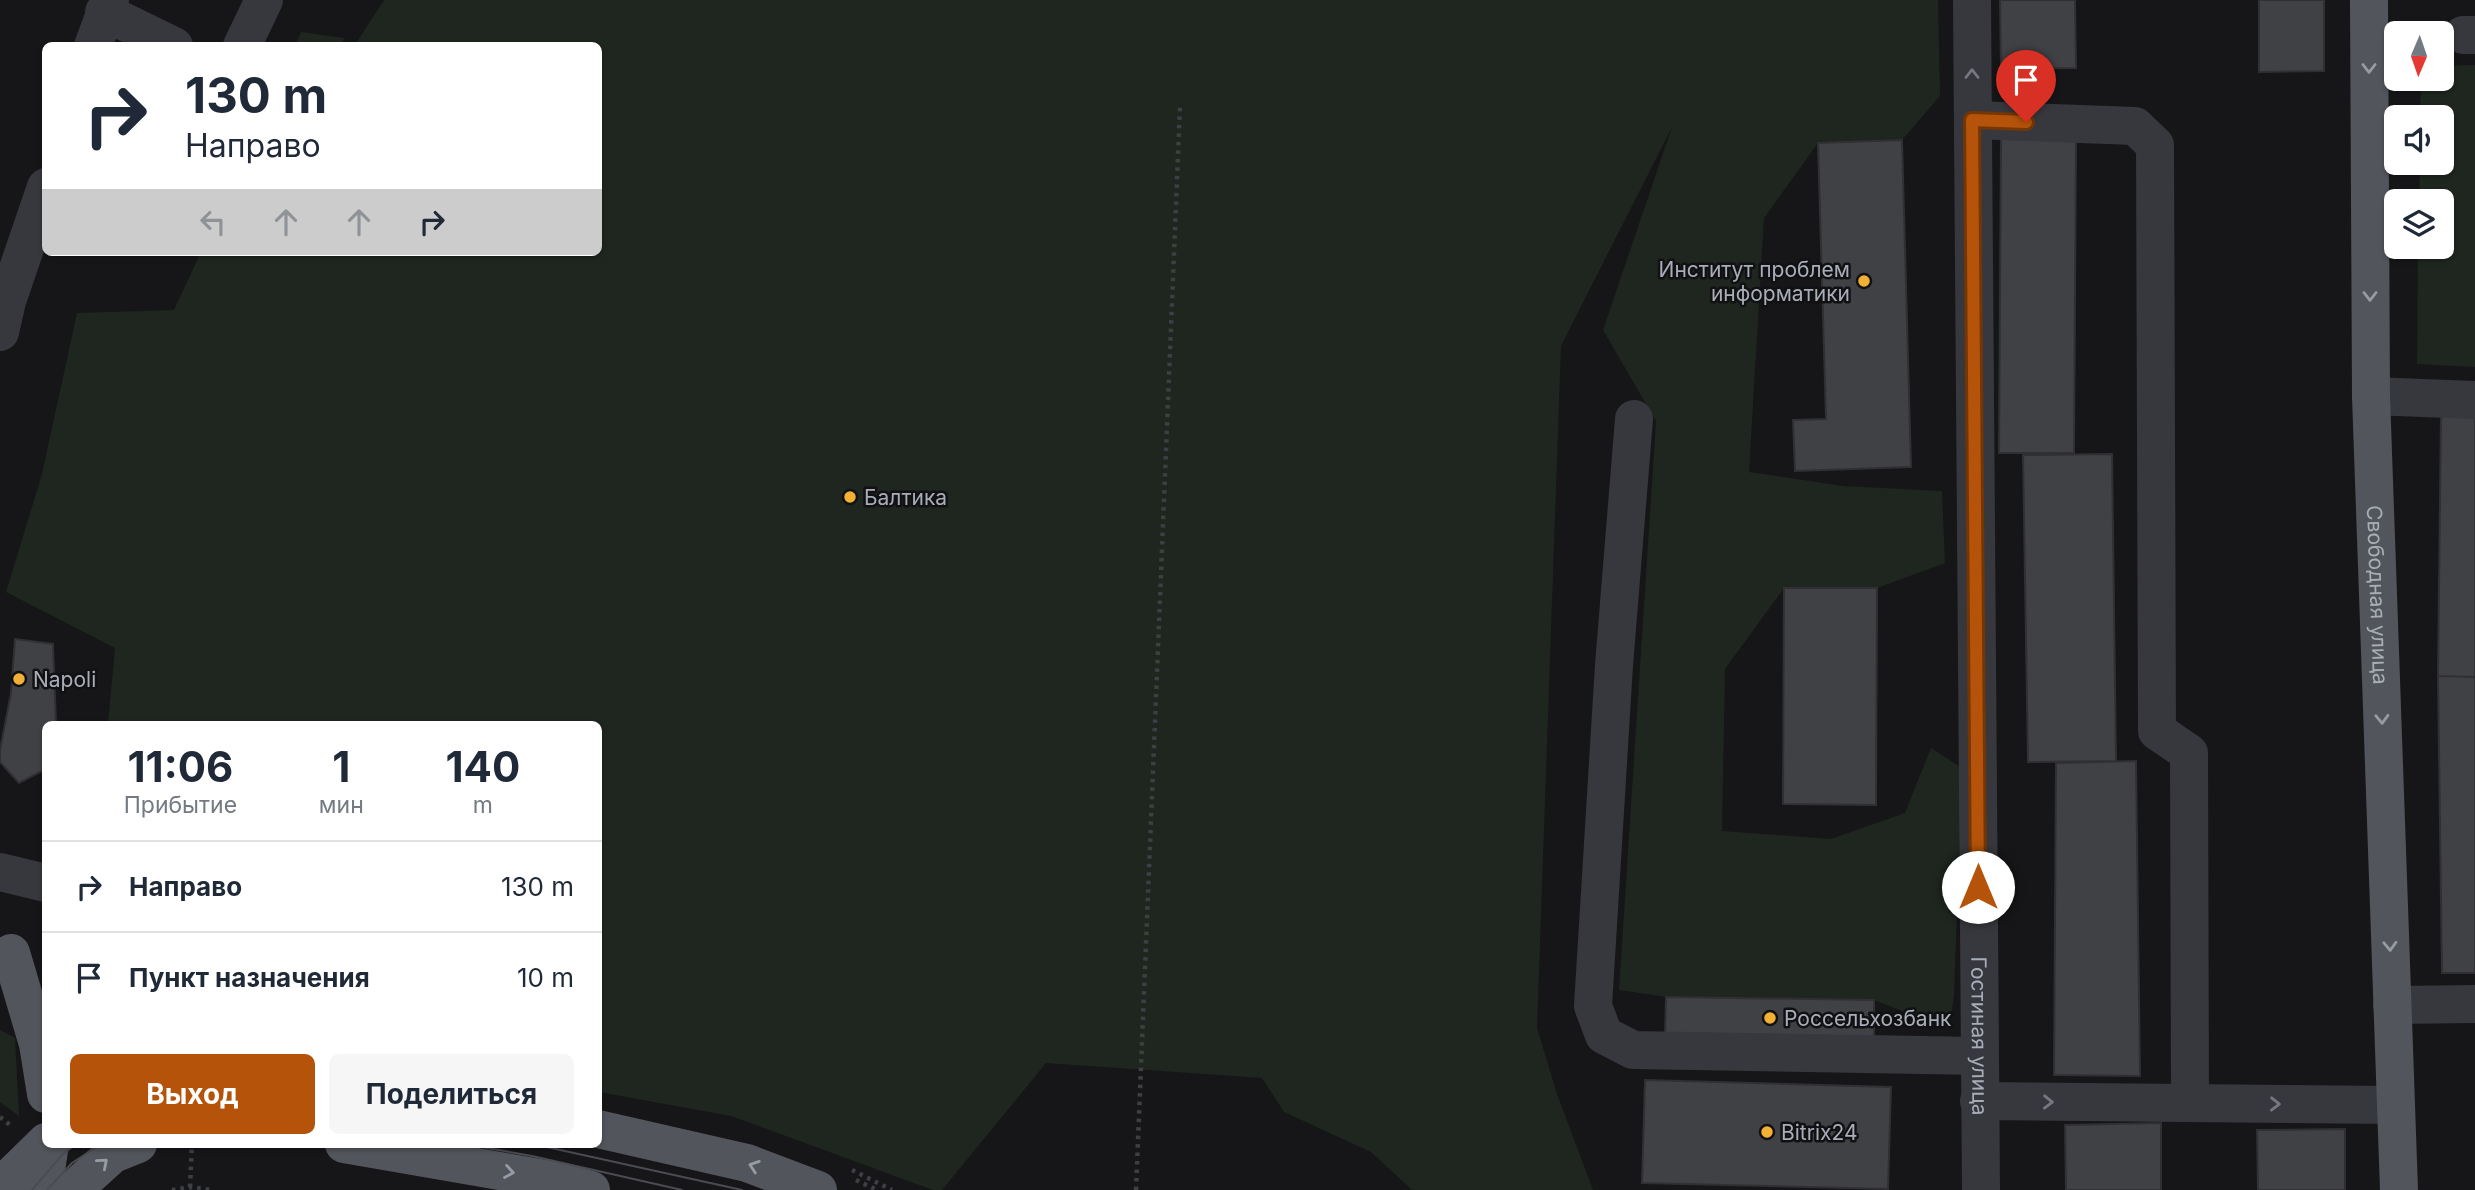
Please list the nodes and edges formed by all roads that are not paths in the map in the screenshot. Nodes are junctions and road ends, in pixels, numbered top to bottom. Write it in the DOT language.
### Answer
graph roads {
  1 [pos="264,0"];
  2 [pos="1972,0"];
  3 [pos="2369,0"];
  4 [pos="103,19"];
  5 [pos="163,42"];
  6 [pos="244,42"];
  7 [pos="1972,120"];
  8 [pos="42,199"];
  9 [pos="0,332"];
  10 [pos="2371,396"];
  11 [pos="2475,400"];
  12 [pos="1634,419"];
  13 [pos="0,872"];
  14 [pos="42,882"];
  15 [pos="6,950"];
  16 [pos="42,968"];
  17 [pos="2475,1004"];
  18 [pos="2392,1005"];
  19 [pos="25,1014"];
  20 [pos="1979,1056"];
  21 [pos="42,1069"];
  22 [pos="1979,1101"];
  23 [pos="2190,1103"];
  24 [pos="2396,1105"];
  25 [pos="602,1130"];
  26 [pos="42,1146"];
  27 [pos="49,1148"];
  28 [pos="128,1148"];
  29 [pos="365,1148"];
  30 [pos="0,1187"];
  31 [pos="572,1187"];
  32 [pos="43,1190"];
  33 [pos="73,1190"];
  34 [pos="818,1190"];
  35 [pos="1980,1190"];
  36 [pos="2399,1190"];
  1 -- 6 [label="street"];
  7 -- 2 [label="street, Гостиная улица, one-way"];
  3 -- 10 [label="main road, Свободная улица, one-way"];
  4 -- 5 [label="street"];
  7 -- 20 [label="street, Гостиная улица"];
  7 -- 23 [label="street"];
  8 -- 9 [label="street"];
  10 -- 11 [label="street"];
  10 -- 18 [label="main road, Свободная улица, one-way"];
  12 -- 20 [label="street"];
  13 -- 14 [label="street"];
  15 -- 16 [label="main road"];
  15 -- 19 [label="main road"];
  17 -- 18 [label="street"];
  18 -- 24 [label="main road, Свободная улица"];
  19 -- 21 [label="main road"];
  20 -- 22 [label="street, Гостиная улица"];
  22 -- 23 [label="street, one-way"];
  22 -- 35 [label="street, Гостиная улица"];
  23 -- 24 [label="street, one-way"];
  24 -- 36 [label="main road, Свободная улица"];
  34 -- 25 [label="main road, one-way"];
  26 -- 30 [label="main road"];
  27 -- 32 [label="main road"];
  33 -- 28 [label="main road, one-way"];
  29 -- 31 [label="main road, one-way"];
}
